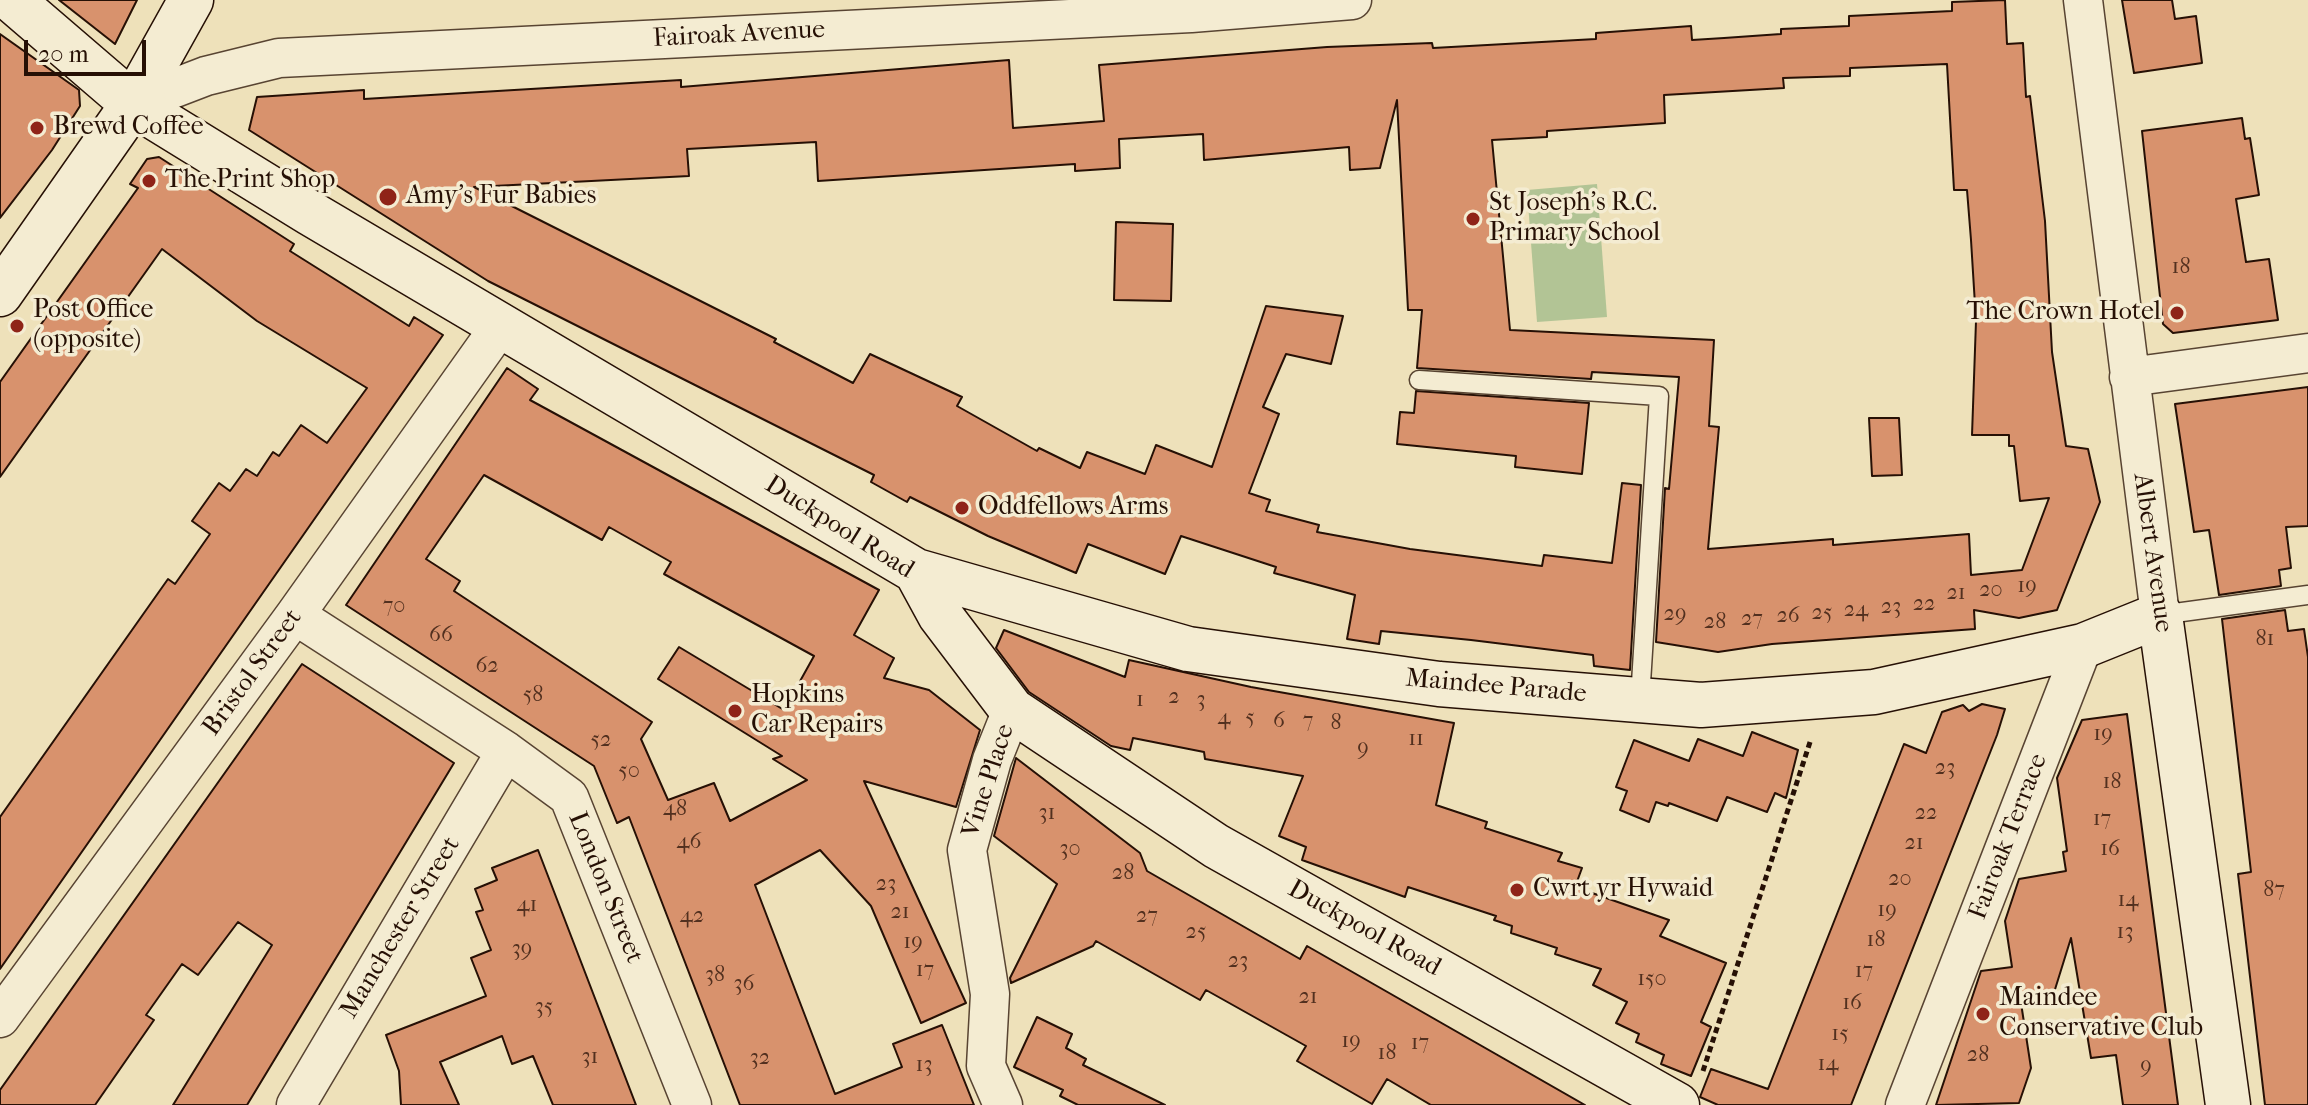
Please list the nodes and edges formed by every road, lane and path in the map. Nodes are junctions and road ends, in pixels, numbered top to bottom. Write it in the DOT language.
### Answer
graph roads {
  1 [pos="12,0"];
  2 [pos="191,0"];
  3 [pos="1352,0"];
  4 [pos="2083,0"];
  5 [pos="1191,6"];
  6 [pos="133,104"];
  7 [pos="0,294"];
  8 [pos="501,325"];
  9 [pos="2308,353"];
  10 [pos="2129,377"];
  11 [pos="1419,380"];
  12 [pos="916,571"];
  13 [pos="2308,595"];
  14 [pos="295,615"];
  15 [pos="2160,615"];
  16 [pos="2083,646"];
  17 [pos="1825,696"];
  18 [pos="1640,699"];
  19 [pos="1012,710"];
  20 [pos="506,751"];
  21 [pos="0,1018"];
  22 [pos="1689,1090"];
  23 [pos="296,1105"];
  24 [pos="692,1105"];
  25 [pos="1003,1105"];
  26 [pos="1905,1105"];
  27 [pos="2228,1105"];
  1 -- 6 [label="street, Duckpool Road"];
  2 -- 6 [label="street"];
  3 -- 5 [label="street, Fairoak Avenue"];
  4 -- 10 [label="street, Albert Avenue"];
  5 -- 6 [label="street, Fairoak Avenue"];
  6 -- 7 [label="street"];
  6 -- 8 [label="street, Duckpool Road"];
  8 -- 12 [label="street, Duckpool Road"];
  8 -- 14 [label="street, Bristol Street"];
  9 -- 10 [label="street"];
  10 -- 15 [label="street, Albert Avenue"];
  11 -- 18 [label="lane"];
  12 -- 18 [label="street, Maindee Parade"];
  12 -- 19 [label="street, Duckpool Road"];
  13 -- 15 [label="lane"];
  14 -- 20 [label="street, London Street"];
  14 -- 21 [label="street, Bristol Street"];
  15 -- 16 [label="street"];
  15 -- 27 [label="street, Albert Avenue"];
  16 -- 17 [label="street, Maindee Parade"];
  16 -- 26 [label="street, Fairoak Terrace"];
  17 -- 18 [label="street, Maindee Parade"];
  17 -- 22 [label="path"];
  19 -- 22 [label="street, Duckpool Road"];
  19 -- 25 [label="street, Vine Place"];
  20 -- 23 [label="street, Manchester Street"];
  20 -- 24 [label="street, London Street"];
}
